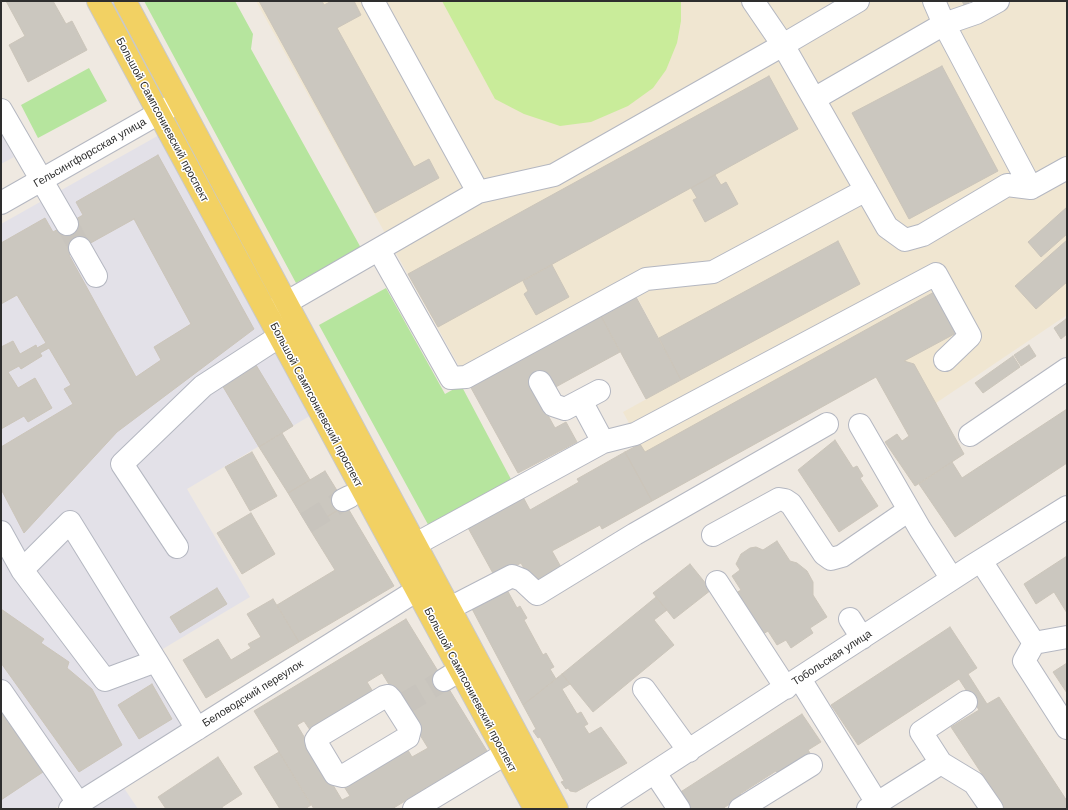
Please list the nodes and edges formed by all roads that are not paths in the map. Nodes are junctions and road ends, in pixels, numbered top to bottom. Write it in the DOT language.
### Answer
graph roads {
  1 [pos="98,1"];
  2 [pos="124,1"];
  3 [pos="373,1"];
  4 [pos="753,1"];
  5 [pos="858,1"];
  6 [pos="934,1"];
  7 [pos="998,1"];
  8 [pos="944,24"];
  9 [pos="783,46"];
  10 [pos="814,99"];
  11 [pos="179,102"];
  12 [pos="1,110"];
  13 [pos="159,114"];
  14 [pos="1067,168"];
  15 [pos="41,180"];
  16 [pos="1031,188"];
  17 [pos="866,190"];
  18 [pos="478,192"];
  19 [pos="1,203"];
  20 [pos="67,224"];
  21 [pos="80,248"];
  22 [pos="379,250"];
  23 [pos="96,276"];
  24 [pos="287,303"];
  25 [pos="267,314"];
  26 [pos="298,324"];
  27 [pos="279,336"];
  28 [pos="945,360"];
  29 [pos="1067,369"];
  30 [pos="540,382"];
  31 [pos="827,424"];
  32 [pos="860,425"];
  33 [pos="970,435"];
  34 [pos="604,442"];
  35 [pos="1067,507"];
  36 [pos="909,510"];
  37 [pos="1,532"];
  38 [pos="713,535"];
  39 [pos="416,544"];
  40 [pos="177,547"];
  41 [pos="981,561"];
  42 [pos="22,570"];
  43 [pos="952,579"];
  44 [pos="717,582"];
  45 [pos="426,585"];
  46 [pos="450,608"];
  47 [pos="850,619"];
  48 [pos="1067,637"];
  49 [pos="862,638"];
  50 [pos="1034,643"];
  51 [pos="156,661"];
  52 [pos="793,684"];
  53 [pos="644,689"];
  54 [pos="1,690"];
  55 [pos="966,702"];
  56 [pos="1067,728"];
  57 [pos="197,729"];
  58 [pos="688,751"];
  59 [pos="505,754"];
  60 [pos="941,762"];
  61 [pos="811,765"];
  62 [pos="655,773"];
  63 [pos="74,806"];
  64 [pos="873,806"];
  65 [pos="414,809"];
  66 [pos="535,809"];
  67 [pos="557,809"];
  68 [pos="598,809"];
  69 [pos="678,809"];
  70 [pos="740,809"];
  71 [pos="992,809"];
  1 -- 13 [label="main road, Большой Сампсониевский проспект"];
  2 -- 11 [label="main road, Большой Сампсониевский проспект"];
  3 -- 18 [label="street"];
  4 -- 9 [label="street"];
  5 -- 9 [label="street"];
  6 -- 8 [label="street"];
  7 -- 8 [label="street"];
  8 -- 10 [label="street"];
  8 -- 16 [label="street"];
  9 -- 10 [label="street"];
  9 -- 18 [label="street"];
  10 -- 17 [label="street"];
  11 -- 13 [label="street, Гельсингфорсская улица"];
  11 -- 24 [label="main road, Большой Сампсониевский проспект"];
  12 -- 15 [label="street"];
  13 -- 15 [label="street, Гельсингфорсская улица"];
  13 -- 25 [label="main road, Большой Сампсониевский проспект"];
  14 -- 16 [label="street"];
  15 -- 19 [label="street, Гельсингфорсская улица"];
  15 -- 20 [label="street"];
  16 -- 17 [label="street"];
  17 -- 22 [label="street"];
  18 -- 22 [label="street"];
  21 -- 23 [label="street"];
  22 -- 24 [label="street"];
  24 -- 25 [label="street"];
  24 -- 26 [label="main road, Большой Сампсониевский проспект"];
  25 -- 27 [label="main road, Большой Сампсониевский проспект"];
  26 -- 27 [label="street"];
  26 -- 39 [label="main road, Большой Сампсониевский проспект"];
  27 -- 40 [label="street"];
  27 -- 45 [label="main road, Большой Сампсониевский проспект"];
  28 -- 34 [label="street"];
  29 -- 33 [label="street"];
  30 -- 34 [label="street"];
  31 -- 46 [label="street"];
  32 -- 36 [label="street"];
  34 -- 39 [label="street"];
  35 -- 41 [label="street, Тобольская улица"];
  36 -- 38 [label="street"];
  36 -- 43 [label="street"];
  37 -- 42 [label="street"];
  39 -- 45 [label="main road, Большой Сампсониевский проспект"];
  41 -- 43 [label="street, Тобольская улица"];
  41 -- 50 [label="street"];
  42 -- 51 [label="street"];
  42 -- 51 [label="street"];
  43 -- 49 [label="street, Тобольская улица"];
  44 -- 52 [label="street"];
  45 -- 46 [label="main road, Большой Сампсониевский проспект"];
  45 -- 57 [label="street, Беловодский переулок"];
  45 -- 59 [label="main road, Большой Сампсониевский проспект"];
  46 -- 67 [label="main road, Большой Сампсониевский проспект"];
  47 -- 49 [label="street"];
  48 -- 50 [label="street"];
  49 -- 52 [label="street, Тобольская улица"];
  50 -- 56 [label="street"];
  51 -- 57 [label="street"];
  52 -- 58 [label="street, Тобольская улица"];
  52 -- 64 [label="street"];
  53 -- 58 [label="street"];
  54 -- 63 [label="street"];
  55 -- 60 [label="street"];
  57 -- 63 [label="street, Беловодский переулок"];
  58 -- 62 [label="street, Тобольская улица"];
  59 -- 65 [label="street"];
  59 -- 66 [label="main road, Большой Сампсониевский проспект"];
  60 -- 64 [label="street"];
  60 -- 71 [label="street"];
  61 -- 70 [label="street"];
  62 -- 68 [label="street, Тобольская улица"];
  62 -- 69 [label="street"];
}
